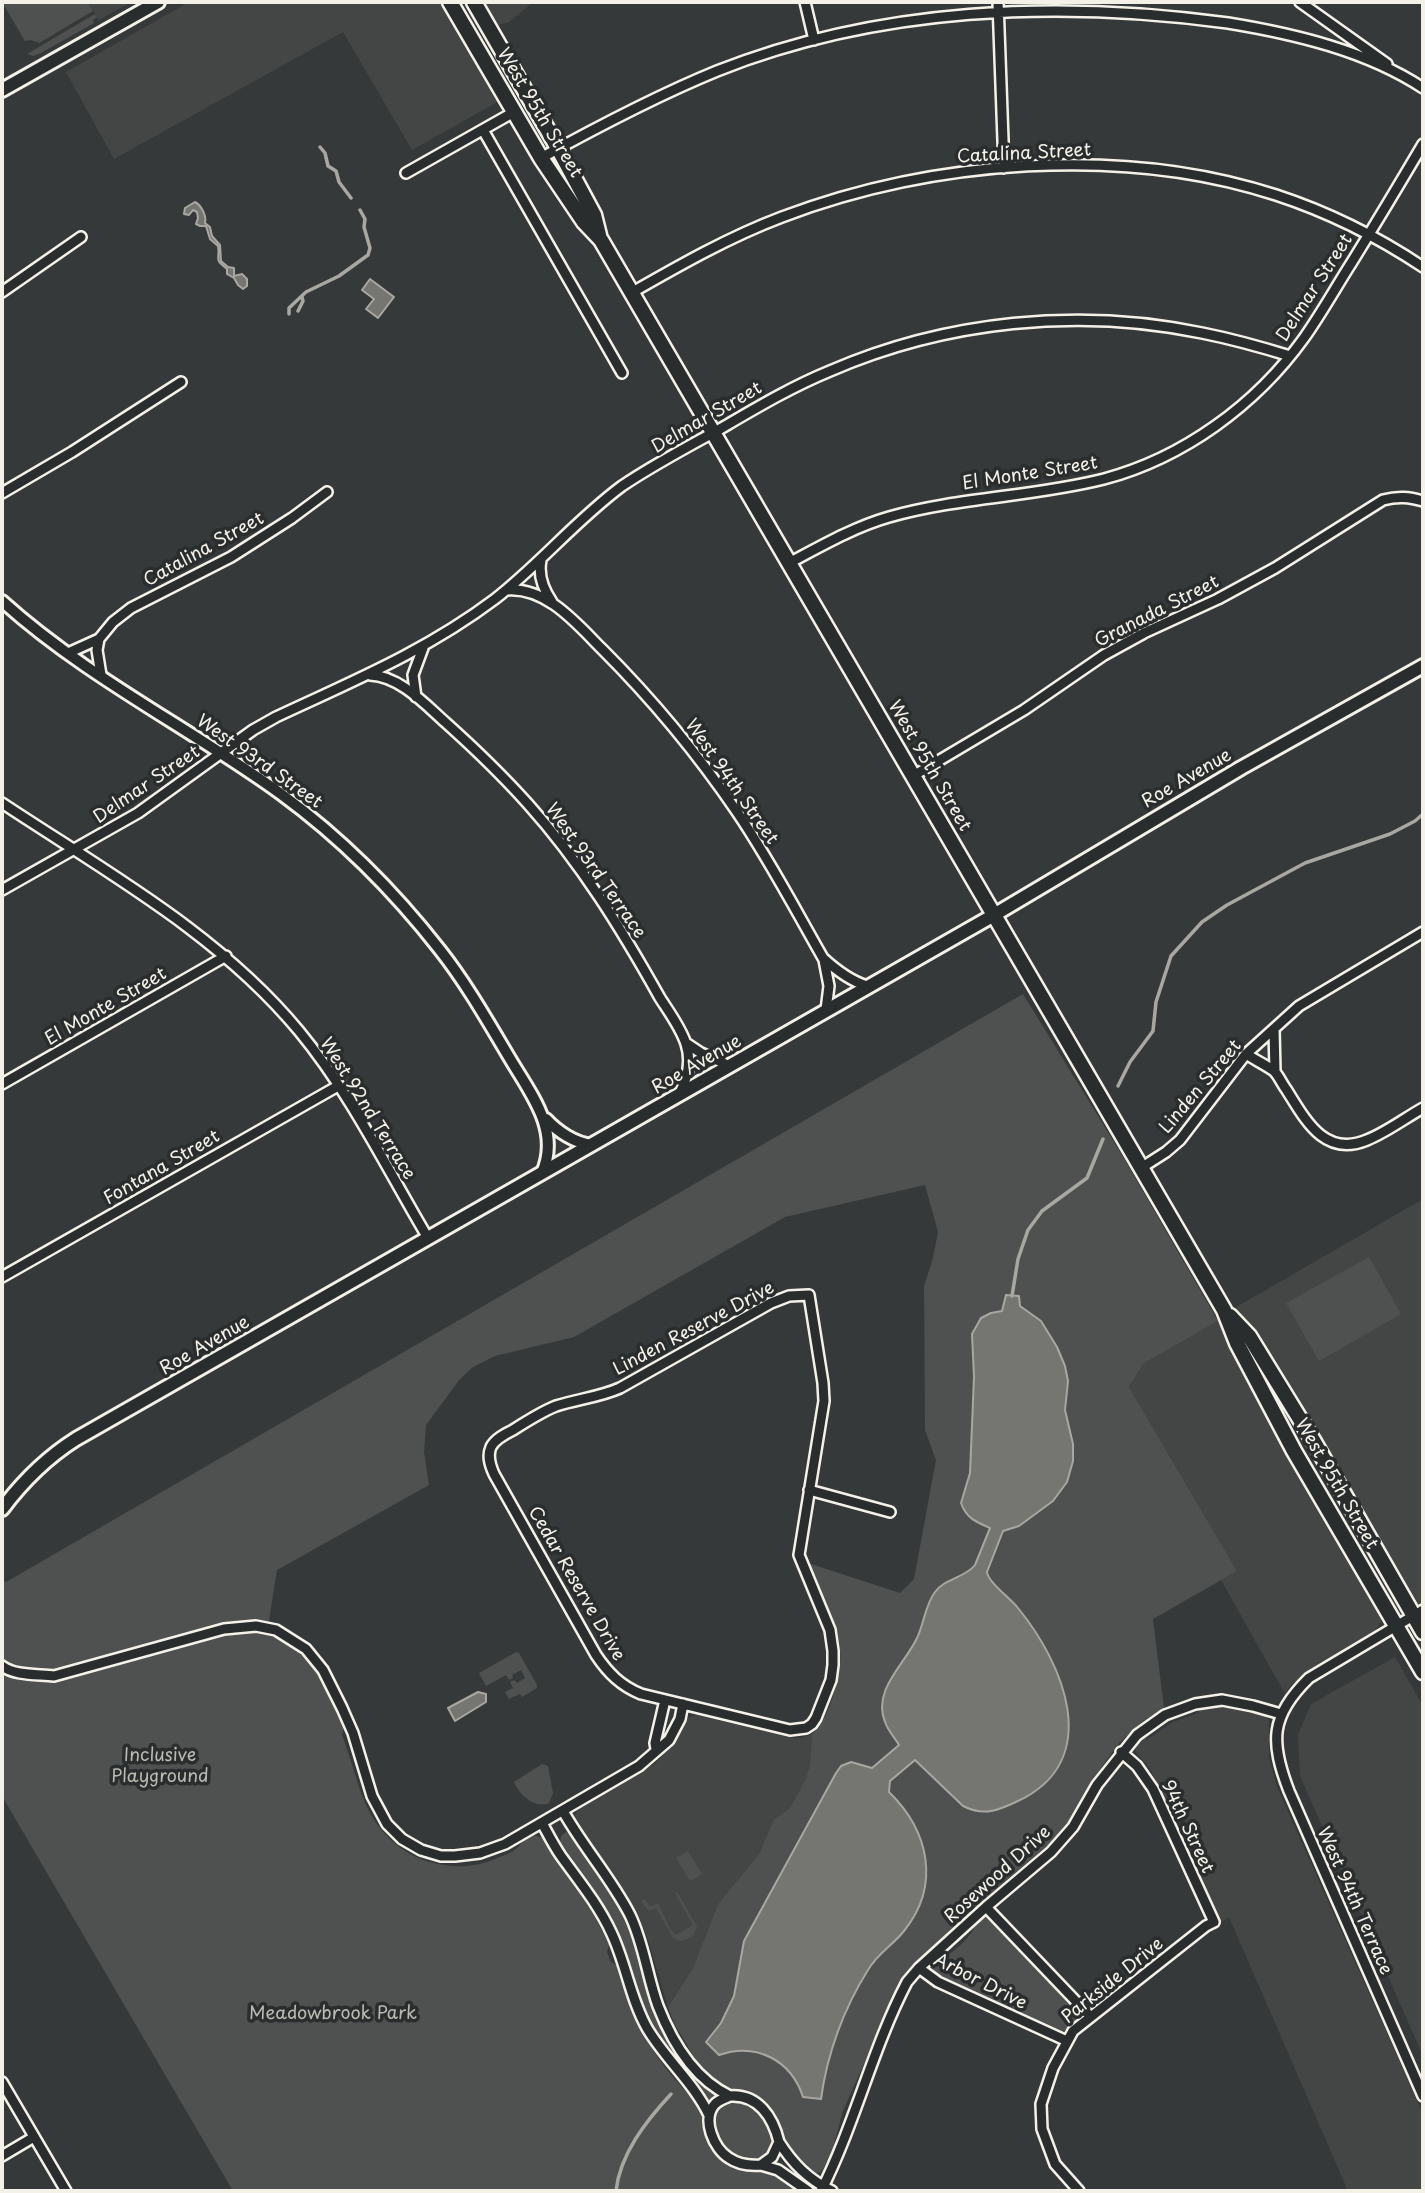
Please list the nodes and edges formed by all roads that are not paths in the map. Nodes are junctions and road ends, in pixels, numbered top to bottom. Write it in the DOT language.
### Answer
graph roads {
  1 [pos="158,2"];
  2 [pos="450,2"];
  3 [pos="474,2"];
  4 [pos="805,2"];
  5 [pos="1300,2"];
  6 [pos="999,6"];
  7 [pos="814,40"];
  8 [pos="1410,80"];
  9 [pos="1423,88"];
  10 [pos="2,90"];
  11 [pos="514,112"];
  12 [pos="483,130"];
  13 [pos="1423,144"];
  14 [pos="558,148"];
  15 [pos="541,158"];
  16 [pos="1004,168"];
  17 [pos="406,173"];
  18 [pos="1368,235"];
  19 [pos="81,237"];
  20 [pos="601,240"];
  21 [pos="1423,267"];
  22 [pos="2,292"];
  23 [pos="631,293"];
  24 [pos="1290,356"];
  25 [pos="622,373"];
  26 [pos="181,382"];
  27 [pos="712,433"];
  28 [pos="327,492"];
  29 [pos="2,493"];
  30 [pos="1423,501"];
  31 [pos="541,558"];
  32 [pos="789,564"];
  33 [pos="505,591"];
  34 [pos="2,601"];
  35 [pos="553,604"];
  36 [pos="99,639"];
  37 [pos="423,647"];
  38 [pos="68,653"];
  39 [pos="1423,666"];
  40 [pos="368,674"];
  41 [pos="101,675"];
  42 [pos="416,697"];
  43 [pos="220,754"];
  44 [pos="913,776"];
  45 [pos="2,803"];
  46 [pos="73,850"];
  47 [pos="2,890"];
  48 [pos="994,915"];
  49 [pos="1423,932"];
  50 [pos="226,956"];
  51 [pos="823,958"];
  52 [pos="867,986"];
  53 [pos="826,1010"];
  54 [pos="1274,1029"];
  55 [pos="686,1043"];
  56 [pos="1246,1054"];
  57 [pos="730,1066"];
  58 [pos="1275,1072"];
  59 [pos="2,1084"];
  60 [pos="338,1086"];
  61 [pos="678,1096"];
  62 [pos="1423,1108"];
  63 [pos="544,1117"];
  64 [pos="592,1145"];
  65 [pos="1141,1168"];
  66 [pos="542,1173"];
  67 [pos="428,1238"];
  68 [pos="2,1277"];
  69 [pos="809,1294"];
  70 [pos="1224,1310"];
  71 [pos="489,1454"];
  72 [pos="809,1490"];
  73 [pos="2,1509"];
  74 [pos="890,1512"];
  75 [pos="1418,1613"];
  76 [pos="1396,1626"];
  77 [pos="1423,1632"];
  78 [pos="2,1666"];
  79 [pos="1423,1672"];
  80 [pos="666,1700"];
  81 [pos="682,1704"];
  82 [pos="1281,1714"];
  83 [pos="656,1749"];
  84 [pos="1121,1752"];
  85 [pos="563,1811"];
  86 [pos="542,1823"];
  87 [pos="986,1907"];
  88 [pos="1214,1922"];
  89 [pos="919,1968"];
  90 [pos="1090,2016"];
  91 [pos="1067,2041"];
  92 [pos="2,2081"];
  93 [pos="730,2096"];
  94 [pos="1423,2096"];
  95 [pos="709,2115"];
  96 [pos="34,2137"];
  97 [pos="779,2142"];
  98 [pos="2,2156"];
  99 [pos="761,2165"];
  100 [pos="825,2190"];
  101 [pos="66,2191"];
  102 [pos="808,2191"];
  103 [pos="1079,2191"];
  1 -- 10 [label="main road"];
  2 -- 11 [label="main road, West 95th Street"];
  3 -- 14 [label="main road, West 95th Street"];
  4 -- 7 [label="street"];
  5 -- 8 [label="street"];
  6 -- 7 [label="street"];
  6 -- 8 [label="street"];
  6 -- 16 [label="street"];
  7 -- 14 [label="street"];
  8 -- 9 [label="street"];
  11 -- 12 [label="street"];
  11 -- 15 [label="main road, West 95th Street"];
  12 -- 17 [label="street"];
  12 -- 25 [label="street"];
  13 -- 18 [label="street, Delmar Street"];
  14 -- 15 [label="street"];
  14 -- 20 [label="main road, West 95th Street"];
  15 -- 20 [label="main road, West 95th Street"];
  16 -- 18 [label="street, Catalina Street"];
  16 -- 23 [label="street, Catalina Street"];
  18 -- 21 [label="street, Catalina Street"];
  18 -- 24 [label="street, Delmar Street"];
  19 -- 22 [label="street"];
  20 -- 23 [label="main road, West 95th Street"];
  23 -- 27 [label="main road, West 95th Street"];
  24 -- 27 [label="street, Delmar Street"];
  24 -- 32 [label="street, El Monte Street"];
  26 -- 29 [label="street"];
  27 -- 31 [label="street, Delmar Street"];
  27 -- 32 [label="main road, West 95th Street"];
  28 -- 36 [label="street, Catalina Street"];
  30 -- 44 [label="street, Granada Street"];
  31 -- 33 [label="street, Delmar Street"];
  31 -- 35 [label="street, West 94th Street"];
  32 -- 44 [label="main road, West 95th Street"];
  33 -- 35 [label="street, West 94th Street"];
  33 -- 37 [label="street, Delmar Street"];
  34 -- 38 [label="street, West 93rd Street"];
  35 -- 51 [label="street, West 94th Street"];
  36 -- 38 [label="street, Catalina Street"];
  36 -- 41 [label="street"];
  37 -- 40 [label="street, Delmar Street"];
  37 -- 42 [label="street"];
  38 -- 41 [label="street, West 93rd Street"];
  39 -- 48 [label="main road, Roe Avenue"];
  40 -- 42 [label="street, West 93rd Terrace"];
  40 -- 43 [label="street, Delmar Street"];
  41 -- 43 [label="street, West 93rd Street"];
  42 -- 55 [label="street, West 93rd Terrace"];
  43 -- 46 [label="street, Delmar Street"];
  43 -- 63 [label="street, West 93rd Street"];
  44 -- 48 [label="main road, West 95th Street"];
  45 -- 46 [label="street, West 92nd Terrace"];
  46 -- 47 [label="street, Delmar Street"];
  46 -- 50 [label="street, West 92nd Terrace"];
  48 -- 52 [label="main road, Roe Avenue"];
  48 -- 65 [label="main road, West 95th Street"];
  49 -- 54 [label="street, Linden Street"];
  50 -- 59 [label="street, El Monte Street"];
  50 -- 60 [label="street, West 92nd Terrace"];
  51 -- 52 [label="street, West 94th Street"];
  51 -- 53 [label="street"];
  52 -- 53 [label="main road, Roe Avenue"];
  53 -- 57 [label="main road, Roe Avenue"];
  54 -- 56 [label="street, Linden Street"];
  54 -- 58 [label="street"];
  55 -- 57 [label="street"];
  55 -- 61 [label="street"];
  56 -- 58 [label="street"];
  56 -- 65 [label="street, Linden Street"];
  57 -- 61 [label="main road, Roe Avenue"];
  58 -- 62 [label="street"];
  60 -- 67 [label="street, West 92nd Terrace"];
  60 -- 68 [label="street, Fontana Street"];
  61 -- 64 [label="main road, Roe Avenue"];
  63 -- 64 [label="street"];
  63 -- 66 [label="street, West 93rd Street"];
  64 -- 66 [label="main road, Roe Avenue"];
  65 -- 70 [label="main road, West 95th Street"];
  66 -- 67 [label="main road, Roe Avenue"];
  67 -- 73 [label="main road, Roe Avenue"];
  69 -- 71 [label="street, Linden Reserve Drive"];
  69 -- 72 [label="street, Cedar Reserve Drive"];
  70 -- 75 [label="main road, West 95th Street"];
  70 -- 76 [label="main road, West 95th Street"];
  71 -- 80 [label="street, Cedar Reserve Drive"];
  72 -- 74 [label="street"];
  72 -- 81 [label="street, Cedar Reserve Drive"];
  75 -- 76 [label="street"];
  75 -- 77 [label="main road, West 95th Street"];
  76 -- 79 [label="main road, West 95th Street"];
  76 -- 82 [label="street"];
  78 -- 86 [label="street"];
  80 -- 81 [label="street, Cedar Reserve Drive"];
  80 -- 83 [label="street"];
  81 -- 83 [label="street"];
  82 -- 84 [label="street, Rosewood Drive"];
  82 -- 94 [label="street, West 94th Terrace"];
  83 -- 85 [label="street"];
  84 -- 87 [label="street, Rosewood Drive"];
  84 -- 88 [label="street, 94th Street"];
  85 -- 86 [label="street"];
  85 -- 93 [label="street"];
  86 -- 95 [label="street"];
  87 -- 89 [label="street, Rosewood Drive"];
  87 -- 90 [label="street"];
  88 -- 90 [label="street, Parkside Drive"];
  89 -- 91 [label="street, Arbor Drive"];
  89 -- 100 [label="street, Rosewood Drive"];
  90 -- 91 [label="street, Parkside Drive"];
  91 -- 103 [label="street, Parkside Drive"];
  92 -- 96 [label="street"];
  93 -- 95 [label="street"];
  93 -- 97 [label="street"];
  95 -- 99 [label="street"];
  96 -- 98 [label="street"];
  96 -- 101 [label="street"];
  97 -- 99 [label="street"];
  97 -- 100 [label="street"];
  99 -- 102 [label="street"];
}
